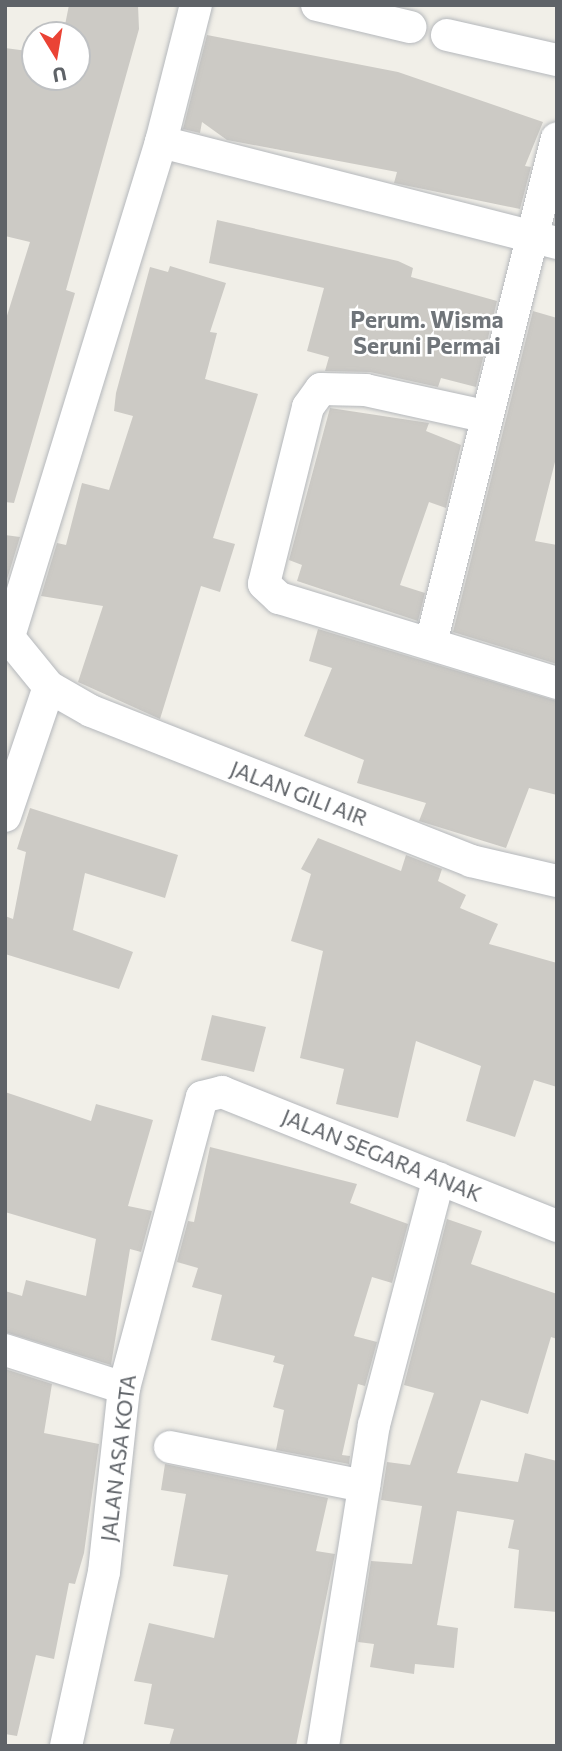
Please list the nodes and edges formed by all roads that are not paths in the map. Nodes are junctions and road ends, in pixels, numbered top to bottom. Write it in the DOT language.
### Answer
graph roads {
  1 [pos="195,5"];
  2 [pos="317,5"];
  3 [pos="410,27"];
  4 [pos="447,35"];
  5 [pos="557,60"];
  6 [pos="557,138"];
  7 [pos="161,142"];
  8 [pos="542,239"];
  9 [pos="484,416"];
  10 [pos="8,633"];
  11 [pos="431,643"];
  12 [pos="557,683"];
  13 [pos="49,687"];
  14 [pos="5,816"];
  15 [pos="557,881"];
  16 [pos="207,1094"];
  17 [pos="439,1178"];
  18 [pos="557,1226"];
  19 [pos="5,1350"];
  20 [pos="124,1388"];
  21 [pos="170,1447"];
  22 [pos="364,1486"];
  23 [pos="65,1746"];
  24 [pos="323,1746"];
  1 -- 7 [label="street"];
  2 -- 3 [label="street"];
  4 -- 5 [label="street"];
  6 -- 8 [label="street"];
  7 -- 8 [label="street"];
  7 -- 10 [label="street"];
  8 -- 9 [label="street"];
  9 -- 11 [label="street"];
  9 -- 11 [label="street"];
  10 -- 13 [label="street"];
  11 -- 12 [label="street"];
  13 -- 14 [label="street"];
  13 -- 15 [label="street, JALAN GILI AIR"];
  16 -- 17 [label="street, JALAN SEGARA ANAK"];
  16 -- 20 [label="street, JALAN ASA KOTA"];
  17 -- 18 [label="street, JALAN SEGARA ANAK"];
  17 -- 22 [label="street"];
  19 -- 20 [label="street"];
  20 -- 23 [label="street, JALAN ASA KOTA"];
  21 -- 22 [label="street"];
  22 -- 24 [label="street"];
}
